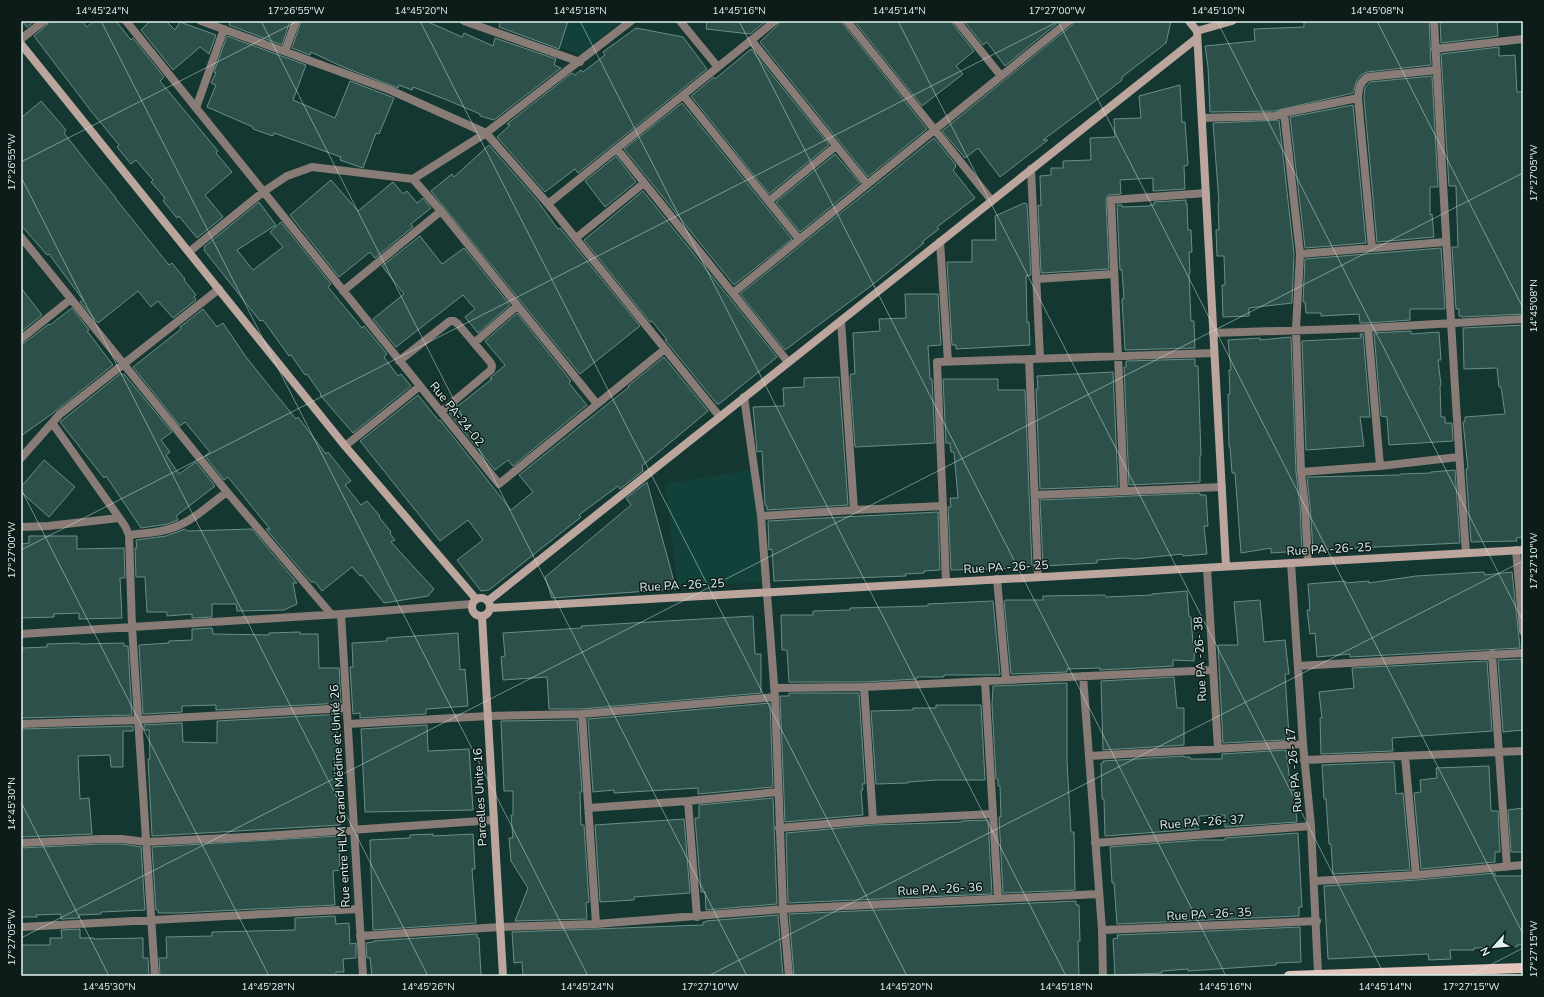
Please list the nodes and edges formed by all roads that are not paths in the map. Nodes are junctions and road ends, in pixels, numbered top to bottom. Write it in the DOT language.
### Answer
graph roads {
  1 [pos="44,21"];
  2 [pos="126,21"];
  3 [pos="201,21"];
  4 [pos="296,21"];
  5 [pos="464,21"];
  6 [pos="631,21"];
  7 [pos="680,21"];
  8 [pos="775,21"];
  9 [pos="847,21"];
  10 [pos="957,21"];
  11 [pos="1069,21"];
  12 [pos="1189,21"];
  13 [pos="1232,21"];
  14 [pos="1434,21"];
  15 [pos="224,29"];
  16 [pos="1197,34"];
  17 [pos="1523,39"];
  18 [pos="21,40"];
  19 [pos="751,40"];
  20 [pos="21,44"];
  21 [pos="1435,49"];
  22 [pos="285,51"];
  23 [pos="580,62"];
  24 [pos="717,66"];
  25 [pos="1438,70"];
  26 [pos="1001,76"];
  27 [pos="683,95"];
  28 [pos="1358,98"];
  29 [pos="196,108"];
  30 [pos="1284,113"];
  31 [pos="1202,118"];
  32 [pos="935,130"];
  33 [pos="486,134"];
  34 [pos="836,146"];
  35 [pos="617,149"];
  36 [pos="1031,169"];
  37 [pos="414,180"];
  38 [pos="644,183"];
  39 [pos="867,184"];
  40 [pos="263,192"];
  41 [pos="1206,193"];
  42 [pos="769,201"];
  43 [pos="992,201"];
  44 [pos="548,204"];
  45 [pos="441,211"];
  46 [pos="21,238"];
  47 [pos="576,238"];
  48 [pos="800,239"];
  49 [pos="940,242"];
  50 [pos="1445,242"];
  51 [pos="1372,248"];
  52 [pos="189,252"];
  53 [pos="1300,254"];
  54 [pos="1114,274"];
  55 [pos="1036,279"];
  56 [pos="219,289"];
  57 [pos="343,290"];
  58 [pos="733,293"];
  59 [pos="71,299"];
  60 [pos="517,306"];
  61 [pos="1523,319"];
  62 [pos="841,320"];
  63 [pos="1451,322"];
  64 [pos="1368,328"];
  65 [pos="1296,329"];
  66 [pos="1213,333"];
  67 [pos="21,339"];
  68 [pos="474,343"];
  69 [pos="665,349"];
  70 [pos="1214,353"];
  71 [pos="1118,356"];
  72 [pos="1040,358"];
  73 [pos="1029,359"];
  74 [pos="399,361"];
  75 [pos="948,361"];
  76 [pos="788,362"];
  77 [pos="123,364"];
  78 [pos="420,386"];
  79 [pos="744,397"];
  80 [pos="597,404"];
  81 [pos="440,412"];
  82 [pos="720,417"];
  83 [pos="53,424"];
  84 [pos="346,446"];
  85 [pos="21,457"];
  86 [pos="1459,457"];
  87 [pos="1380,466"];
  88 [pos="1301,472"];
  89 [pos="1222,487"];
  90 [pos="1124,491"];
  91 [pos="227,492"];
  92 [pos="1035,495"];
  93 [pos="943,506"];
  94 [pos="854,510"];
  95 [pos="761,516"];
  96 [pos="119,518"];
  97 [pos="21,527"];
  98 [pos="129,535"];
  99 [pos="1519,550"];
  100 [pos="1466,553"];
  101 [pos="1308,562"];
  102 [pos="1291,563"];
  103 [pos="1226,566"];
  104 [pos="1207,568"];
  105 [pos="1038,577"];
  106 [pos="997,579"];
  107 [pos="946,582"];
  108 [pos="767,592"];
  109 [pos="474,601"];
  110 [pos="489,604"];
  111 [pos="331,614"];
  112 [pos="341,614"];
  113 [pos="482,617"];
  114 [pos="132,627"];
  115 [pos="1523,631"];
  116 [pos="21,634"];
  117 [pos="1523,652"];
  118 [pos="1492,654"];
  119 [pos="1298,666"];
  120 [pos="1213,670"];
  121 [pos="1083,676"];
  122 [pos="1006,680"];
  123 [pos="985,681"];
  124 [pos="864,687"];
  125 [pos="775,692"];
  126 [pos="347,708"];
  127 [pos="582,714"];
  128 [pos="488,716"];
  129 [pos="138,720"];
  130 [pos="21,724"];
  131 [pos="348,724"];
  132 [pos="1303,744"];
  133 [pos="1218,749"];
  134 [pos="1523,751"];
  135 [pos="1498,753"];
  136 [pos="1089,756"];
  137 [pos="1405,756"];
  138 [pos="1304,760"];
  139 [pos="778,792"];
  140 [pos="688,801"];
  141 [pos="588,808"];
  142 [pos="993,814"];
  143 [pos="494,820"];
  144 [pos="873,820"];
  145 [pos="1311,826"];
  146 [pos="779,828"];
  147 [pos="354,830"];
  148 [pos="146,842"];
  149 [pos="21,843"];
  150 [pos="1095,843"];
  151 [pos="1523,865"];
  152 [pos="1507,867"];
  153 [pos="1416,875"];
  154 [pos="1315,881"];
  155 [pos="1099,894"];
  156 [pos="998,898"];
  157 [pos="783,908"];
  158 [pos="359,909"];
  159 [pos="697,917"];
  160 [pos="151,920"];
  161 [pos="1317,921"];
  162 [pos="596,924"];
  163 [pos="21,927"];
  164 [pos="500,927"];
  165 [pos="1102,930"];
  166 [pos="360,936"];
  167 [pos="1523,968"];
  168 [pos="1318,974"];
  169 [pos="155,976"];
  170 [pos="363,976"];
  171 [pos="503,976"];
  172 [pos="790,976"];
  173 [pos="1103,976"];
  174 [pos="1289,976"];
  1 -- 18 [label="street"];
  2 -- 29 [label="street, Rue PA-24-02"];
  3 -- 15 [label="street"];
  4 -- 22 [label="street"];
  5 -- 23 [label="street"];
  6 -- 23 [label="street"];
  7 -- 24 [label="street"];
  8 -- 19 [label="street"];
  9 -- 32 [label="street"];
  10 -- 26 [label="street"];
  11 -- 26 [label="street"];
  12 -- 16 [label="street"];
  13 -- 16 [label="street"];
  14 -- 21 [label="street"];
  15 -- 22 [label="street"];
  15 -- 29 [label="street"];
  16 -- 31 [label="street"];
  16 -- 36 [label="street"];
  17 -- 21 [label="street"];
  19 -- 24 [label="street"];
  19 -- 34 [label="street"];
  20 -- 52 [label="street"];
  21 -- 25 [label="street"];
  22 -- 33 [label="street"];
  23 -- 33 [label="street"];
  24 -- 27 [label="street"];
  25 -- 28 [label="street"];
  25 -- 50 [label="street"];
  26 -- 32 [label="street"];
  27 -- 35 [label="street"];
  27 -- 42 [label="street"];
  28 -- 30 [label="street"];
  28 -- 51 [label="street"];
  29 -- 40 [label="street, Rue PA-24-02"];
  30 -- 31 [label="street"];
  30 -- 53 [label="street"];
  31 -- 41 [label="street"];
  32 -- 39 [label="street"];
  32 -- 43 [label="street"];
  33 -- 37 [label="street"];
  33 -- 44 [label="street"];
  34 -- 39 [label="street"];
  34 -- 42 [label="street"];
  35 -- 38 [label="street"];
  35 -- 44 [label="street"];
  36 -- 43 [label="street"];
  36 -- 55 [label="street"];
  37 -- 40 [label="street"];
  37 -- 45 [label="street"];
  38 -- 47 [label="street"];
  38 -- 58 [label="street"];
  39 -- 48 [label="street"];
  40 -- 52 [label="street"];
  40 -- 57 [label="street, Rue PA-24-02"];
  41 -- 54 [label="street"];
  41 -- 66 [label="street"];
  42 -- 48 [label="street"];
  43 -- 49 [label="street"];
  44 -- 47 [label="street"];
  45 -- 57 [label="street"];
  45 -- 60 [label="street"];
  46 -- 59 [label="street"];
  47 -- 69 [label="street"];
  48 -- 58 [label="street"];
  49 -- 62 [label="street"];
  49 -- 75 [label="street"];
  50 -- 51 [label="street"];
  50 -- 63 [label="street"];
  51 -- 53 [label="street"];
  52 -- 56 [label="street"];
  53 -- 65 [label="street"];
  54 -- 55 [label="street"];
  54 -- 71 [label="street"];
  55 -- 72 [label="street"];
  56 -- 77 [label="street"];
  56 -- 84 [label="street"];
  57 -- 74 [label="street, Rue PA-24-02"];
  58 -- 76 [label="street"];
  59 -- 67 [label="street"];
  59 -- 77 [label="street"];
  60 -- 68 [label="street"];
  60 -- 80 [label="street"];
  61 -- 63 [label="street"];
  62 -- 76 [label="street"];
  62 -- 94 [label="street"];
  63 -- 64 [label="street"];
  63 -- 86 [label="street"];
  64 -- 65 [label="street"];
  64 -- 87 [label="street"];
  65 -- 66 [label="street"];
  65 -- 88 [label="street"];
  66 -- 70 [label="street"];
  68 -- 74 [label="street"];
  68 -- 81 [label="street"];
  69 -- 80 [label="street, Rue PA-24-02"];
  69 -- 82 [label="street"];
  70 -- 71 [label="street"];
  70 -- 89 [label="street"];
  71 -- 72 [label="street"];
  71 -- 90 [label="street"];
  72 -- 73 [label="street"];
  73 -- 75 [label="street"];
  73 -- 92 [label="street"];
  74 -- 78 [label="street, Rue PA-24-02"];
  75 -- 93 [label="street"];
  76 -- 79 [label="street"];
  77 -- 83 [label="street"];
  77 -- 91 [label="street"];
  78 -- 81 [label="street, Rue PA-24-02"];
  78 -- 84 [label="street"];
  79 -- 82 [label="street"];
  79 -- 95 [label="street"];
  80 -- 81 [label="street, Rue PA-24-02"];
  82 -- 110 [label="street"];
  83 -- 85 [label="street"];
  83 -- 96 [label="street"];
  84 -- 109 [label="street"];
  86 -- 87 [label="street"];
  86 -- 100 [label="street"];
  87 -- 88 [label="street"];
  88 -- 101 [label="street"];
  89 -- 90 [label="street"];
  89 -- 103 [label="street"];
  90 -- 92 [label="street"];
  91 -- 98 [label="street"];
  91 -- 111 [label="street"];
  92 -- 105 [label="street"];
  93 -- 94 [label="street"];
  93 -- 107 [label="street"];
  94 -- 95 [label="street"];
  95 -- 108 [label="street"];
  96 -- 97 [label="street"];
  96 -- 98 [label="street"];
  98 -- 114 [label="street"];
  99 -- 100 [label="street, Rue PA -26- 25"];
  99 -- 115 [label="street"];
  100 -- 101 [label="street, Rue PA -26- 25"];
  101 -- 102 [label="street, Rue PA -26- 25"];
  102 -- 103 [label="street, Rue PA -26- 25"];
  102 -- 119 [label="street, Rue PA -26- 17"];
  103 -- 104 [label="street, Rue PA -26- 25"];
  104 -- 105 [label="street, Rue PA -26- 25"];
  104 -- 120 [label="street, Rue PA -26- 38"];
  105 -- 106 [label="street, Rue PA -26- 25"];
  106 -- 107 [label="street, Rue PA -26- 25"];
  106 -- 122 [label="street"];
  107 -- 108 [label="street, Rue PA -26- 25"];
  108 -- 110 [label="street, Rue PA -26- 25"];
  108 -- 125 [label="street"];
  109 -- 110 [label="street"];
  109 -- 112 [label="street"];
  109 -- 113 [label="street"];
  110 -- 113 [label="street"];
  111 -- 112 [label="street"];
  111 -- 114 [label="street"];
  112 -- 126 [label="street, Rue entre HLM Grand Médine et Unité 26"];
  113 -- 128 [label="street, Parcelles Unite 16"];
  114 -- 116 [label="street"];
  114 -- 129 [label="street"];
  117 -- 118 [label="street"];
  118 -- 119 [label="street"];
  118 -- 135 [label="street"];
  119 -- 132 [label="street, Rue PA -26- 17"];
  120 -- 121 [label="street"];
  120 -- 133 [label="street, Rue PA -26- 38"];
  121 -- 122 [label="street"];
  121 -- 136 [label="street"];
  122 -- 123 [label="street"];
  123 -- 124 [label="street"];
  123 -- 142 [label="street"];
  124 -- 125 [label="street"];
  124 -- 144 [label="street"];
  125 -- 127 [label="street"];
  125 -- 139 [label="street"];
  126 -- 129 [label="street"];
  126 -- 131 [label="street, Rue entre HLM Grand Médine et Unité 26"];
  127 -- 128 [label="street"];
  127 -- 141 [label="street"];
  128 -- 131 [label="street"];
  128 -- 143 [label="street, Parcelles Unite 16"];
  129 -- 130 [label="street"];
  129 -- 148 [label="street"];
  131 -- 147 [label="street, Rue entre HLM Grand Médine et Unité 26"];
  132 -- 133 [label="street"];
  132 -- 138 [label="street, Rue PA -26- 17"];
  133 -- 136 [label="street"];
  134 -- 135 [label="street"];
  135 -- 137 [label="street"];
  135 -- 152 [label="street"];
  136 -- 150 [label="street"];
  137 -- 138 [label="street"];
  137 -- 153 [label="street"];
  138 -- 145 [label="street, Rue PA -26- 17"];
  139 -- 140 [label="street"];
  139 -- 146 [label="street"];
  140 -- 141 [label="street"];
  140 -- 159 [label="street"];
  141 -- 162 [label="street"];
  142 -- 144 [label="street"];
  142 -- 156 [label="street"];
  143 -- 147 [label="street"];
  143 -- 164 [label="street, Parcelles Unite 16"];
  144 -- 146 [label="street"];
  145 -- 150 [label="street, Rue PA -26- 37"];
  145 -- 154 [label="street, Rue PA -26- 17"];
  146 -- 157 [label="street"];
  147 -- 148 [label="street"];
  147 -- 158 [label="street, Rue entre HLM Grand Médine et Unité 26"];
  148 -- 149 [label="street"];
  148 -- 160 [label="street"];
  150 -- 155 [label="street"];
  151 -- 152 [label="street"];
  152 -- 153 [label="street"];
  153 -- 154 [label="street"];
  154 -- 161 [label="street, Rue PA -26- 17"];
  155 -- 156 [label="street, Rue PA -26- 36"];
  155 -- 165 [label="street"];
  156 -- 157 [label="street, Rue PA -26- 36"];
  157 -- 159 [label="street, Rue PA -26- 36"];
  157 -- 172 [label="street"];
  158 -- 160 [label="street"];
  158 -- 166 [label="street, Rue entre HLM Grand Médine et Unité 26"];
  159 -- 162 [label="street, Rue PA -26- 36"];
  160 -- 163 [label="street"];
  160 -- 169 [label="street"];
  161 -- 165 [label="street, Rue PA -26- 35"];
  161 -- 168 [label="street, Rue PA -26- 17"];
  162 -- 164 [label="street, Rue PA -26- 36"];
  164 -- 166 [label="street, Rue PA -26- 36"];
  164 -- 171 [label="street, Parcelles Unite 16"];
  165 -- 173 [label="street"];
  166 -- 170 [label="street, Rue entre HLM Grand Médine et Unité 26"];
  167 -- 168 [label="main road"];
  168 -- 174 [label="main road"];
}
